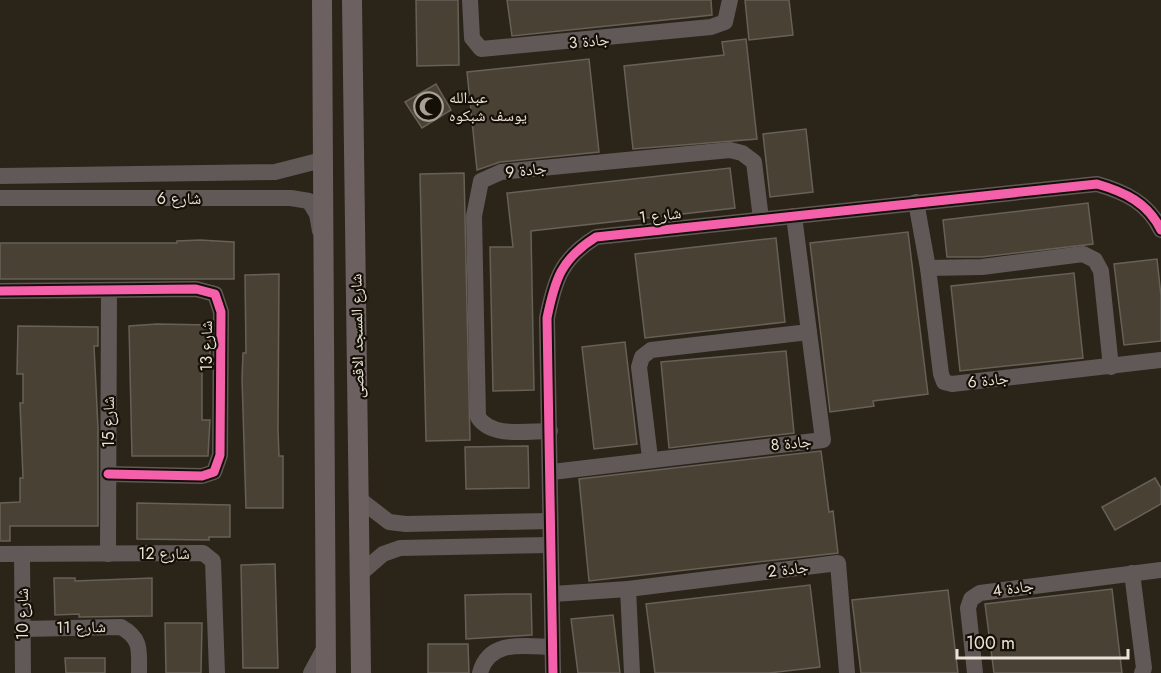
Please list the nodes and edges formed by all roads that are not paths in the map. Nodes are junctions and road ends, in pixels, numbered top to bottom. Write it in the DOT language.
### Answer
graph roads {
  1 [pos="322,0"];
  2 [pos="352,0"];
  3 [pos="470,0"];
  4 [pos="730,0"];
  5 [pos="322,35"];
  6 [pos="354,132"];
  7 [pos="322,160"];
  8 [pos="252,172"];
  9 [pos="0,176"];
  10 [pos="253,197"];
  11 [pos="0,198"];
  12 [pos="916,202"];
  13 [pos="794,216"];
  14 [pos="761,219"];
  15 [pos="1161,230"];
  16 [pos="324,247"];
  17 [pos="928,268"];
  18 [pos="109,290"];
  19 [pos="0,291"];
  20 [pos="809,332"];
  21 [pos="1161,360"];
  22 [pos="1111,367"];
  23 [pos="550,431"];
  24 [pos="650,458"];
  25 [pos="552,472"];
  26 [pos="108,474"];
  27 [pos="358,498"];
  28 [pos="550,521"];
  29 [pos="550,545"];
  30 [pos="0,554"];
  31 [pos="22,554"];
  32 [pos="108,554"];
  33 [pos="1161,570"];
  34 [pos="1132,573"];
  35 [pos="360,574"];
  36 [pos="628,589"];
  37 [pos="553,594"];
  38 [pos="327,596"];
  39 [pos="22,629"];
  40 [pos="327,642"];
  41 [pos="552,647"];
  42 [pos="22,673"];
  43 [pos="139,673"];
  44 [pos="217,673"];
  45 [pos="311,673"];
  46 [pos="326,673"];
  47 [pos="339,673"];
  48 [pos="361,673"];
  49 [pos="480,673"];
  50 [pos="553,673"];
  51 [pos="632,673"];
  52 [pos="847,673"];
  53 [pos="975,673"];
  54 [pos="1142,673"];
  1 -- 5 [label="main road, شارع المسجد الاقصى"];
  2 -- 6 [label="main road, شارع المسجد الاقصى"];
  3 -- 4 [label="street, جادة 3"];
  5 -- 6 [label="main road"];
  5 -- 7 [label="main road, شارع المسجد الاقصى"];
  6 -- 27 [label="main road, شارع المسجد الاقصى"];
  7 -- 8 [label="street, شارع 6"];
  7 -- 16 [label="main road, شارع المسجد الاقصى"];
  8 -- 9 [label="street, شارع 6"];
  8 -- 10 [label="street"];
  10 -- 11 [label="street, شارع 6"];
  10 -- 16 [label="street, شارع 6"];
  12 -- 13 [label="street, شارع 1"];
  12 -- 15 [label="street, شارع 1"];
  12 -- 17 [label="street, جادة 6"];
  13 -- 14 [label="street, شارع 1"];
  13 -- 20 [label="street, جادة 8"];
  14 -- 23 [label="street, شارع 1"];
  14 -- 23 [label="street, جادة 9"];
  16 -- 38 [label="main road, شارع المسجد الاقصى"];
  17 -- 22 [label="street"];
  17 -- 22 [label="street, جادة 6"];
  18 -- 19 [label="street, شارع 13"];
  18 -- 26 [label="street, شارع 15"];
  18 -- 26 [label="street, شارع 13"];
  20 -- 24 [label="street"];
  20 -- 24 [label="street, جادة 8"];
  21 -- 22 [label="street, جادة 6"];
  23 -- 25 [label="street, شارع 1"];
  24 -- 25 [label="street, جادة 8"];
  25 -- 28 [label="street, شارع 1"];
  26 -- 32 [label="street, شارع 15"];
  27 -- 28 [label="street"];
  27 -- 35 [label="main road, شارع المسجد الاقصى"];
  28 -- 29 [label="street, شارع 1"];
  29 -- 35 [label="street"];
  29 -- 37 [label="street, شارع 1"];
  30 -- 31 [label="street, شارع 12"];
  31 -- 32 [label="street, شارع 12"];
  31 -- 39 [label="street, شارع 10"];
  32 -- 44 [label="street, شارع 12"];
  33 -- 34 [label="street, جادة 4"];
  34 -- 53 [label="street, جادة 4"];
  34 -- 54 [label="street"];
  35 -- 48 [label="main road, شارع المسجد الاقصى"];
  36 -- 37 [label="street, جادة 2"];
  36 -- 51 [label="street"];
  36 -- 52 [label="street, جادة 2"];
  37 -- 41 [label="street, شارع 1"];
  38 -- 40 [label="main road, شارع المسجد الاقصى"];
  38 -- 47 [label="main road"];
  39 -- 42 [label="street, شارع 10"];
  39 -- 43 [label="street, شارع 11"];
  40 -- 45 [label="street"];
  40 -- 46 [label="main road, شارع المسجد الاقصى"];
  41 -- 49 [label="street"];
  41 -- 50 [label="street, شارع 1"];
}
